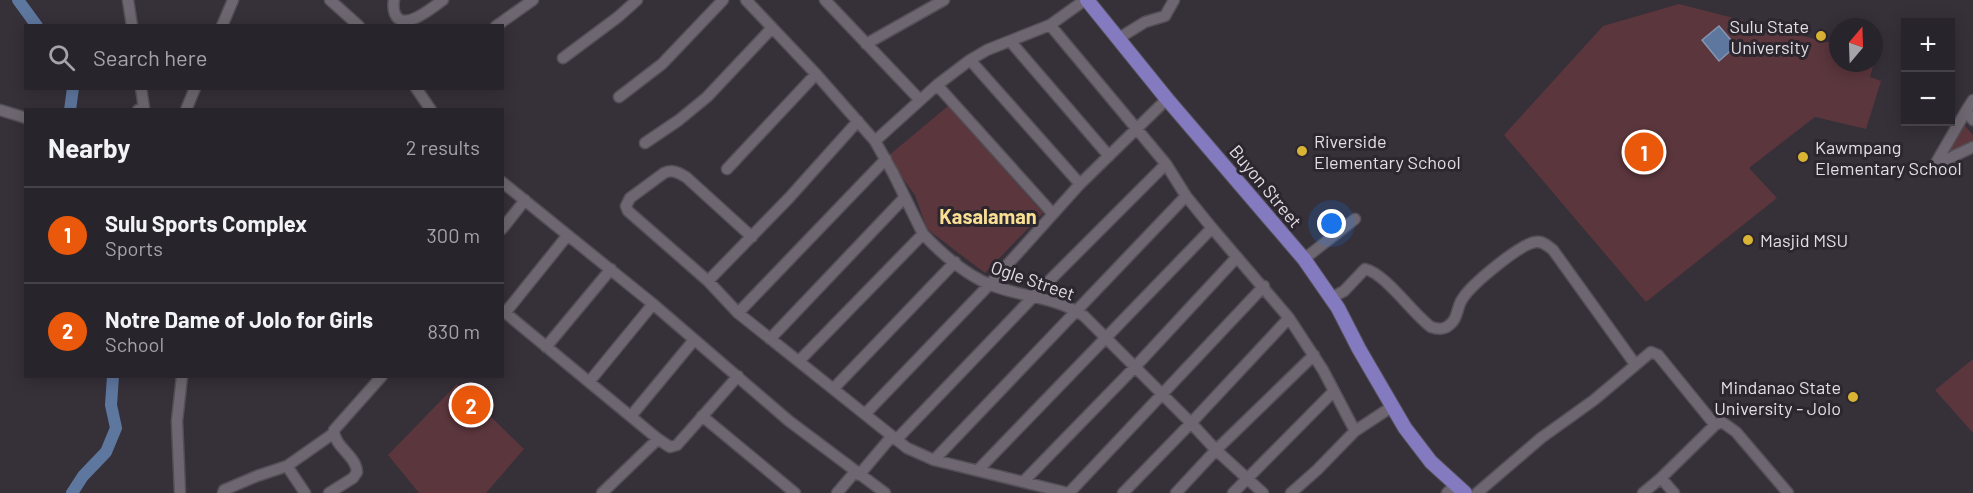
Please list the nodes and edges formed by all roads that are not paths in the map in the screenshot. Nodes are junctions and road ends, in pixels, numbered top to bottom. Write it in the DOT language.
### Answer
graph roads {
  1 [pos="128,0"];
  2 [pos="233,0"];
  3 [pos="330,0"];
  4 [pos="394,0"];
  5 [pos="443,0"];
  6 [pos="533,0"];
  7 [pos="637,0"];
  8 [pos="723,0"];
  9 [pos="746,0"];
  10 [pos="825,0"];
  11 [pos="944,0"];
  12 [pos="1086,0"];
  13 [pos="1174,0"];
  14 [pos="132,24"];
  15 [pos="223,24"];
  16 [pos="357,24"];
  17 [pos="499,24"];
  18 [pos="1050,25"];
  19 [pos="772,28"];
  20 [pos="1119,38"];
  21 [pos="1010,40"];
  22 [pos="866,44"];
  23 [pos="563,58"];
  24 [pos="970,60"];
  25 [pos="816,74"];
  26 [pos="937,85"];
  27 [pos="141,90"];
  28 [pos="194,90"];
  29 [pos="417,90"];
  30 [pos="619,97"];
  31 [pos="1167,99"];
  32 [pos="920,100"];
  33 [pos="1973,100"];
  34 [pos="144,108"];
  35 [pos="187,108"];
  36 [pos="430,108"];
  37 [pos="0,110"];
  38 [pos="1970,116"];
  39 [pos="24,117"];
  40 [pos="858,121"];
  41 [pos="1136,129"];
  42 [pos="875,141"];
  43 [pos="645,143"];
  44 [pos="1973,147"];
  45 [pos="1110,156"];
  46 [pos="886,159"];
  47 [pos="1166,164"];
  48 [pos="727,169"];
  49 [pos="504,184"];
  50 [pos="1080,184"];
  51 [pos="1186,196"];
  52 [pos="905,197"];
  53 [pos="525,200"];
  54 [pos="1053,214"];
  55 [pos="1355,219"];
  56 [pos="504,226"];
  57 [pos="1212,228"];
  58 [pos="923,234"];
  59 [pos="567,236"];
  60 [pos="752,237"];
  61 [pos="1237,257"];
  62 [pos="1304,259"];
  63 [pos="955,262"];
  64 [pos="611,269"];
  65 [pos="708,281"];
  66 [pos="990,285"];
  67 [pos="1264,286"];
  68 [pos="1033,297"];
  69 [pos="1331,298"];
  70 [pos="652,304"];
  71 [pos="1075,310"];
  72 [pos="504,311"];
  73 [pos="738,313"];
  74 [pos="1288,318"];
  75 [pos="770,339"];
  76 [pos="694,340"];
  77 [pos="1106,340"];
  78 [pos="546,347"];
  79 [pos="1314,355"];
  80 [pos="799,361"];
  81 [pos="1635,364"];
  82 [pos="1134,368"];
  83 [pos="738,376"];
  84 [pos="182,378"];
  85 [pos="380,378"];
  86 [pos="589,381"];
  87 [pos="834,388"];
  88 [pos="1333,392"];
  89 [pos="1162,396"];
  90 [pos="1393,406"];
  91 [pos="866,413"];
  92 [pos="632,416"];
  93 [pos="702,416"];
  94 [pos="1191,423"];
  95 [pos="1716,425"];
  96 [pos="1355,430"];
  97 [pos="334,433"];
  98 [pos="894,438"];
  99 [pos="658,439"];
  100 [pos="1216,450"];
  101 [pos="934,460"];
  102 [pos="287,466"];
  103 [pos="978,470"];
  104 [pos="857,474"];
  105 [pos="1661,478"];
  106 [pos="1247,479"];
  107 [pos="1024,481"];
  108 [pos="1456,490"];
  109 [pos="180,493"];
  110 [pos="223,493"];
  111 [pos="305,493"];
  112 [pos="329,493"];
  113 [pos="602,493"];
  114 [pos="795,493"];
  115 [pos="837,493"];
  116 [pos="885,493"];
  117 [pos="1069,493"];
  118 [pos="1123,493"];
  119 [pos="1176,493"];
  120 [pos="1233,493"];
  121 [pos="1263,493"];
  122 [pos="1291,493"];
  123 [pos="1477,493"];
  124 [pos="1643,493"];
  125 [pos="1674,493"];
  126 [pos="1788,493"];
  1 -- 14 [label="street"];
  2 -- 15 [label="street"];
  3 -- 16 [label="street"];
  4 -- 5 [label="street"];
  6 -- 17 [label="street"];
  7 -- 23 [label="street"];
  8 -- 30 [label="street"];
  9 -- 19 [label="street, Ogle Street"];
  10 -- 22 [label="street"];
  11 -- 22 [label="street"];
  12 -- 18 [label="street"];
  12 -- 20 [label="main road, Buyon Street"];
  13 -- 20 [label="street"];
  18 -- 21 [label="street"];
  18 -- 41 [label="street"];
  19 -- 25 [label="street, Ogle Street"];
  19 -- 43 [label="street"];
  20 -- 31 [label="main road, Buyon Street"];
  21 -- 24 [label="street"];
  21 -- 45 [label="street"];
  22 -- 32 [label="street"];
  24 -- 26 [label="street"];
  24 -- 50 [label="street"];
  25 -- 40 [label="street, Ogle Street"];
  25 -- 48 [label="street"];
  26 -- 32 [label="street"];
  26 -- 54 [label="street"];
  27 -- 34 [label="street"];
  28 -- 35 [label="street"];
  29 -- 36 [label="street"];
  31 -- 41 [label="street"];
  31 -- 62 [label="main road, Buyon Street"];
  32 -- 42 [label="street"];
  33 -- 38 [label="street"];
  37 -- 39 [label="street"];
  38 -- 44 [label="street"];
  40 -- 42 [label="street, Ogle Street"];
  40 -- 60 [label="street"];
  41 -- 45 [label="street"];
  41 -- 47 [label="street"];
  42 -- 46 [label="street, Ogle Street"];
  45 -- 50 [label="street"];
  46 -- 52 [label="street, Ogle Street"];
  46 -- 73 [label="street"];
  47 -- 51 [label="street"];
  47 -- 68 [label="street"];
  49 -- 53 [label="street"];
  50 -- 54 [label="street"];
  51 -- 57 [label="street"];
  51 -- 71 [label="street"];
  52 -- 58 [label="street, Ogle Street"];
  52 -- 75 [label="street"];
  53 -- 56 [label="street"];
  53 -- 59 [label="street"];
  54 -- 66 [label="street"];
  55 -- 62 [label="street"];
  57 -- 61 [label="street"];
  57 -- 77 [label="street"];
  58 -- 63 [label="street, Ogle Street"];
  58 -- 80 [label="street"];
  59 -- 64 [label="street"];
  59 -- 72 [label="street"];
  60 -- 65 [label="street"];
  60 -- 65 [label="street"];
  61 -- 67 [label="street"];
  61 -- 82 [label="street"];
  62 -- 69 [label="main road, Buyon Street"];
  63 -- 66 [label="street, Ogle Street"];
  63 -- 87 [label="street"];
  64 -- 70 [label="street"];
  64 -- 78 [label="street"];
  65 -- 73 [label="street"];
  66 -- 68 [label="street, Ogle Street"];
  66 -- 91 [label="street"];
  67 -- 74 [label="street"];
  67 -- 89 [label="street"];
  68 -- 71 [label="street, Ogle Street"];
  68 -- 98 [label="street"];
  69 -- 81 [label="street"];
  69 -- 90 [label="main road, Buyon Street"];
  70 -- 76 [label="street"];
  70 -- 86 [label="street"];
  71 -- 77 [label="street, Ogle Street"];
  71 -- 101 [label="street"];
  72 -- 78 [label="street"];
  73 -- 75 [label="street"];
  74 -- 79 [label="street"];
  74 -- 94 [label="street"];
  75 -- 80 [label="street"];
  76 -- 83 [label="street"];
  76 -- 92 [label="street"];
  77 -- 82 [label="street, Ogle Street"];
  77 -- 103 [label="street"];
  78 -- 86 [label="street"];
  79 -- 88 [label="street"];
  79 -- 100 [label="street"];
  80 -- 87 [label="street"];
  81 -- 95 [label="street"];
  81 -- 123 [label="street"];
  82 -- 89 [label="street, Ogle Street"];
  82 -- 107 [label="street"];
  83 -- 93 [label="street"];
  83 -- 104 [label="street"];
  84 -- 109 [label="street"];
  85 -- 97 [label="street"];
  86 -- 92 [label="street"];
  87 -- 91 [label="street"];
  88 -- 96 [label="street"];
  88 -- 106 [label="street"];
  89 -- 94 [label="street, Ogle Street"];
  89 -- 117 [label="street"];
  90 -- 96 [label="street"];
  90 -- 108 [label="main road, Buyon Street"];
  91 -- 98 [label="street"];
  92 -- 99 [label="street"];
  93 -- 99 [label="street"];
  93 -- 114 [label="street"];
  94 -- 100 [label="street, Ogle Street"];
  94 -- 118 [label="street"];
  95 -- 105 [label="street"];
  95 -- 126 [label="street"];
  96 -- 122 [label="street"];
  97 -- 102 [label="street"];
  97 -- 112 [label="street"];
  98 -- 101 [label="street"];
  98 -- 104 [label="street"];
  99 -- 113 [label="street"];
  100 -- 106 [label="street, Ogle Street"];
  100 -- 119 [label="street"];
  101 -- 103 [label="street"];
  102 -- 110 [label="street"];
  102 -- 111 [label="street"];
  103 -- 107 [label="street"];
  104 -- 115 [label="street"];
  104 -- 116 [label="street"];
  105 -- 124 [label="street"];
  105 -- 125 [label="street"];
  106 -- 120 [label="street"];
  106 -- 121 [label="street, Ogle Street"];
  107 -- 117 [label="street"];
}
